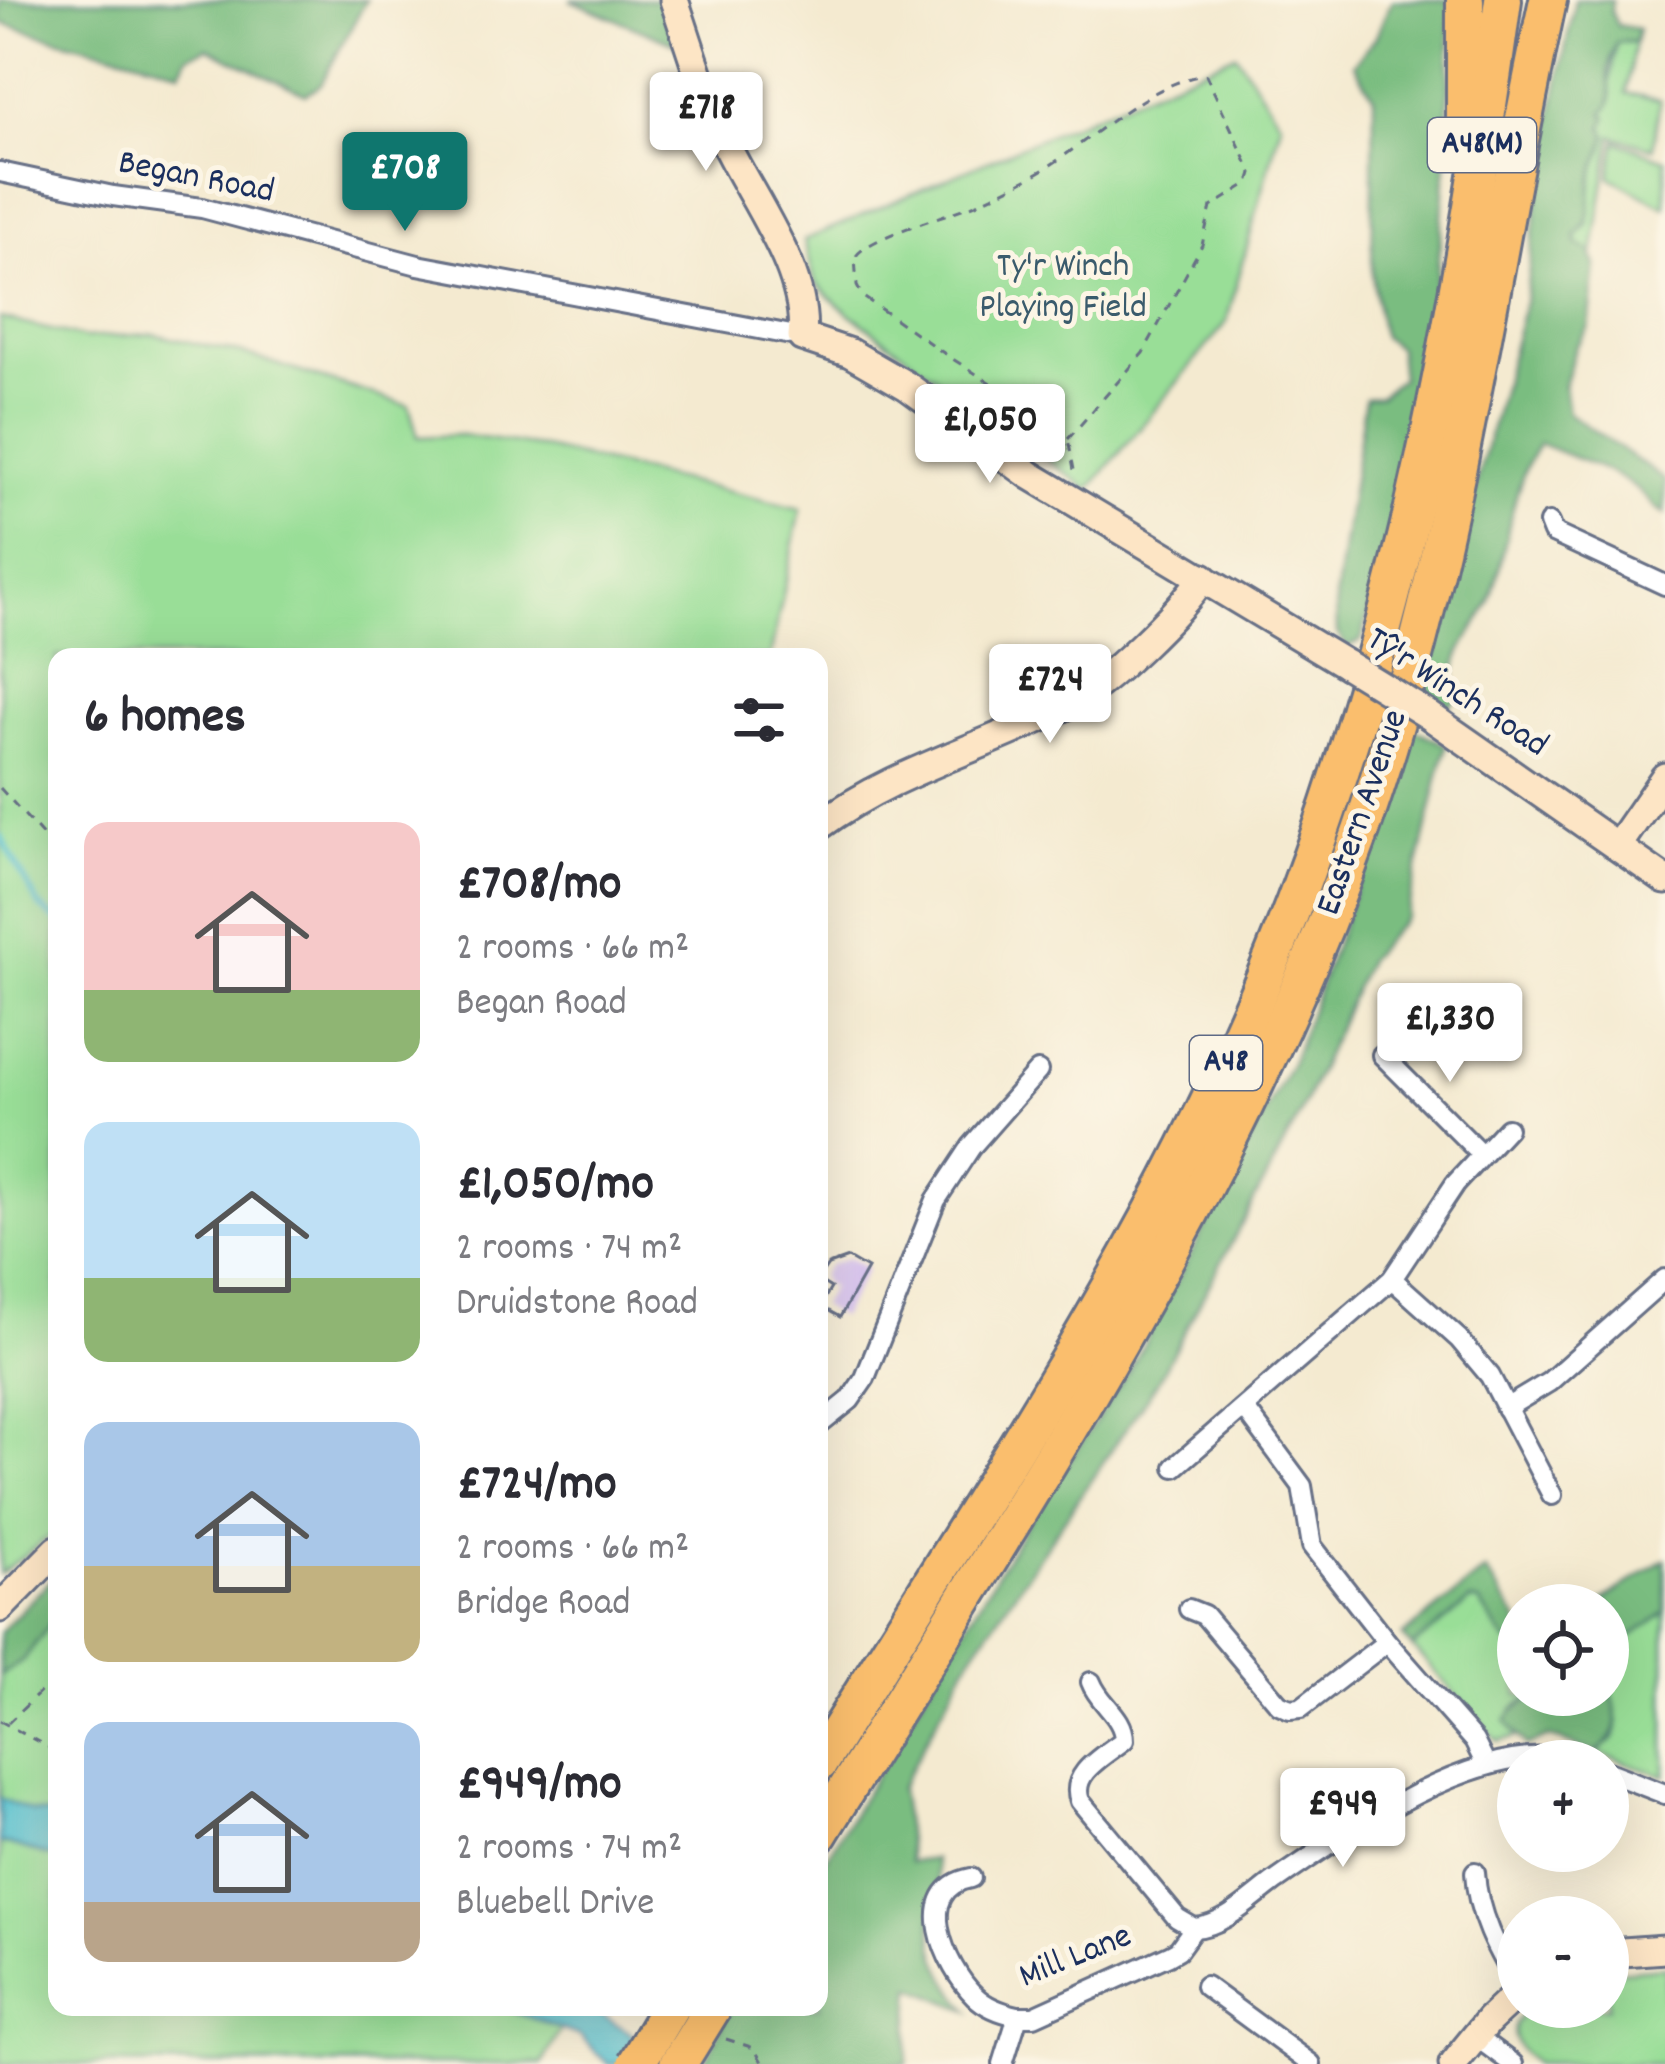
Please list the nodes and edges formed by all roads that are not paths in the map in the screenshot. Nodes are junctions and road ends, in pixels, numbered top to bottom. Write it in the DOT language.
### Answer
graph roads {
  1 [pos="674,0"];
  2 [pos="1465,0"];
  3 [pos="1503,0"];
  4 [pos="1543,0"];
  5 [pos="1526,104"];
  6 [pos="0,172"];
  7 [pos="1458,289"];
  8 [pos="802,337"];
  9 [pos="1549,523"];
  10 [pos="1203,577"];
  11 [pos="1665,585"];
  12 [pos="1665,777"];
  13 [pos="828,820"];
  14 [pos="1618,845"];
  15 [pos="1665,880"];
  16 [pos="1382,1055"];
  17 [pos="1038,1071"];
  18 [pos="1507,1128"];
  19 [pos="1481,1154"];
  20 [pos="1392,1279"];
  21 [pos="1663,1287"];
  22 [pos="1506,1408"];
  23 [pos="1245,1409"];
  24 [pos="828,1418"];
  25 [pos="1175,1467"];
  26 [pos="1552,1496"];
  27 [pos="48,1559"];
  28 [pos="0,1608"];
  29 [pos="1189,1609"];
  30 [pos="1387,1642"];
  31 [pos="1091,1682"];
  32 [pos="828,1748"];
  33 [pos="1497,1762"];
  34 [pos="1485,1763"];
  35 [pos="1629,1780"];
  36 [pos="1665,1794"];
  37 [pos="828,1819"];
  38 [pos="1475,1872"];
  39 [pos="971,1877"];
  40 [pos="1194,1928"];
  41 [pos="1665,1948"];
  42 [pos="1497,1949"];
  43 [pos="1629,1951"];
  44 [pos="1205,1986"];
  45 [pos="1497,2012"];
  46 [pos="664,2016"];
  47 [pos="707,2016"];
  48 [pos="1018,2016"];
  49 [pos="1475,2036"];
  50 [pos="635,2064"];
  51 [pos="678,2064"];
  52 [pos="1003,2064"];
  53 [pos="1311,2064"];
  54 [pos="1453,2064"];
  55 [pos="1513,2064"];
  1 -- 8 [label="main road"];
  2 -- 7 [label="highway, A48"];
  3 -- 7 [label="highway, A48(M)"];
  4 -- 5 [label="highway, A48(M)"];
  5 -- 37 [label="highway, Eastern Avenue / A48"];
  6 -- 8 [label="street, Began Road"];
  7 -- 32 [label="highway, Eastern Avenue / A48"];
  8 -- 10 [label="main road, Tŷ'r Winch Road"];
  9 -- 11 [label="street"];
  10 -- 13 [label="main road"];
  10 -- 14 [label="main road, Tŷ'r Winch Road, bridge"];
  12 -- 14 [label="main road"];
  14 -- 15 [label="main road, Tŷ'r Winch Road"];
  16 -- 19 [label="street"];
  17 -- 24 [label="street"];
  18 -- 19 [label="street"];
  19 -- 20 [label="street"];
  20 -- 22 [label="street"];
  20 -- 23 [label="street"];
  21 -- 22 [label="street"];
  22 -- 26 [label="street"];
  23 -- 25 [label="street"];
  23 -- 30 [label="street"];
  27 -- 28 [label="main road"];
  29 -- 30 [label="street"];
  30 -- 34 [label="street"];
  31 -- 40 [label="street"];
  33 -- 34 [label="street, Mill Lane"];
  34 -- 40 [label="street, Mill Lane"];
  35 -- 36 [label="street"];
  38 -- 42 [label="street"];
  39 -- 48 [label="street"];
  40 -- 48 [label="street, Mill Lane"];
  41 -- 43 [label="main road"];
  44 -- 53 [label="street"];
  45 -- 49 [label="main road"];
  46 -- 50 [label="highway, bridge"];
  47 -- 51 [label="highway, bridge"];
  48 -- 52 [label="street, Mill Lane"];
  49 -- 54 [label="main road"];
  49 -- 55 [label="street"];
}
